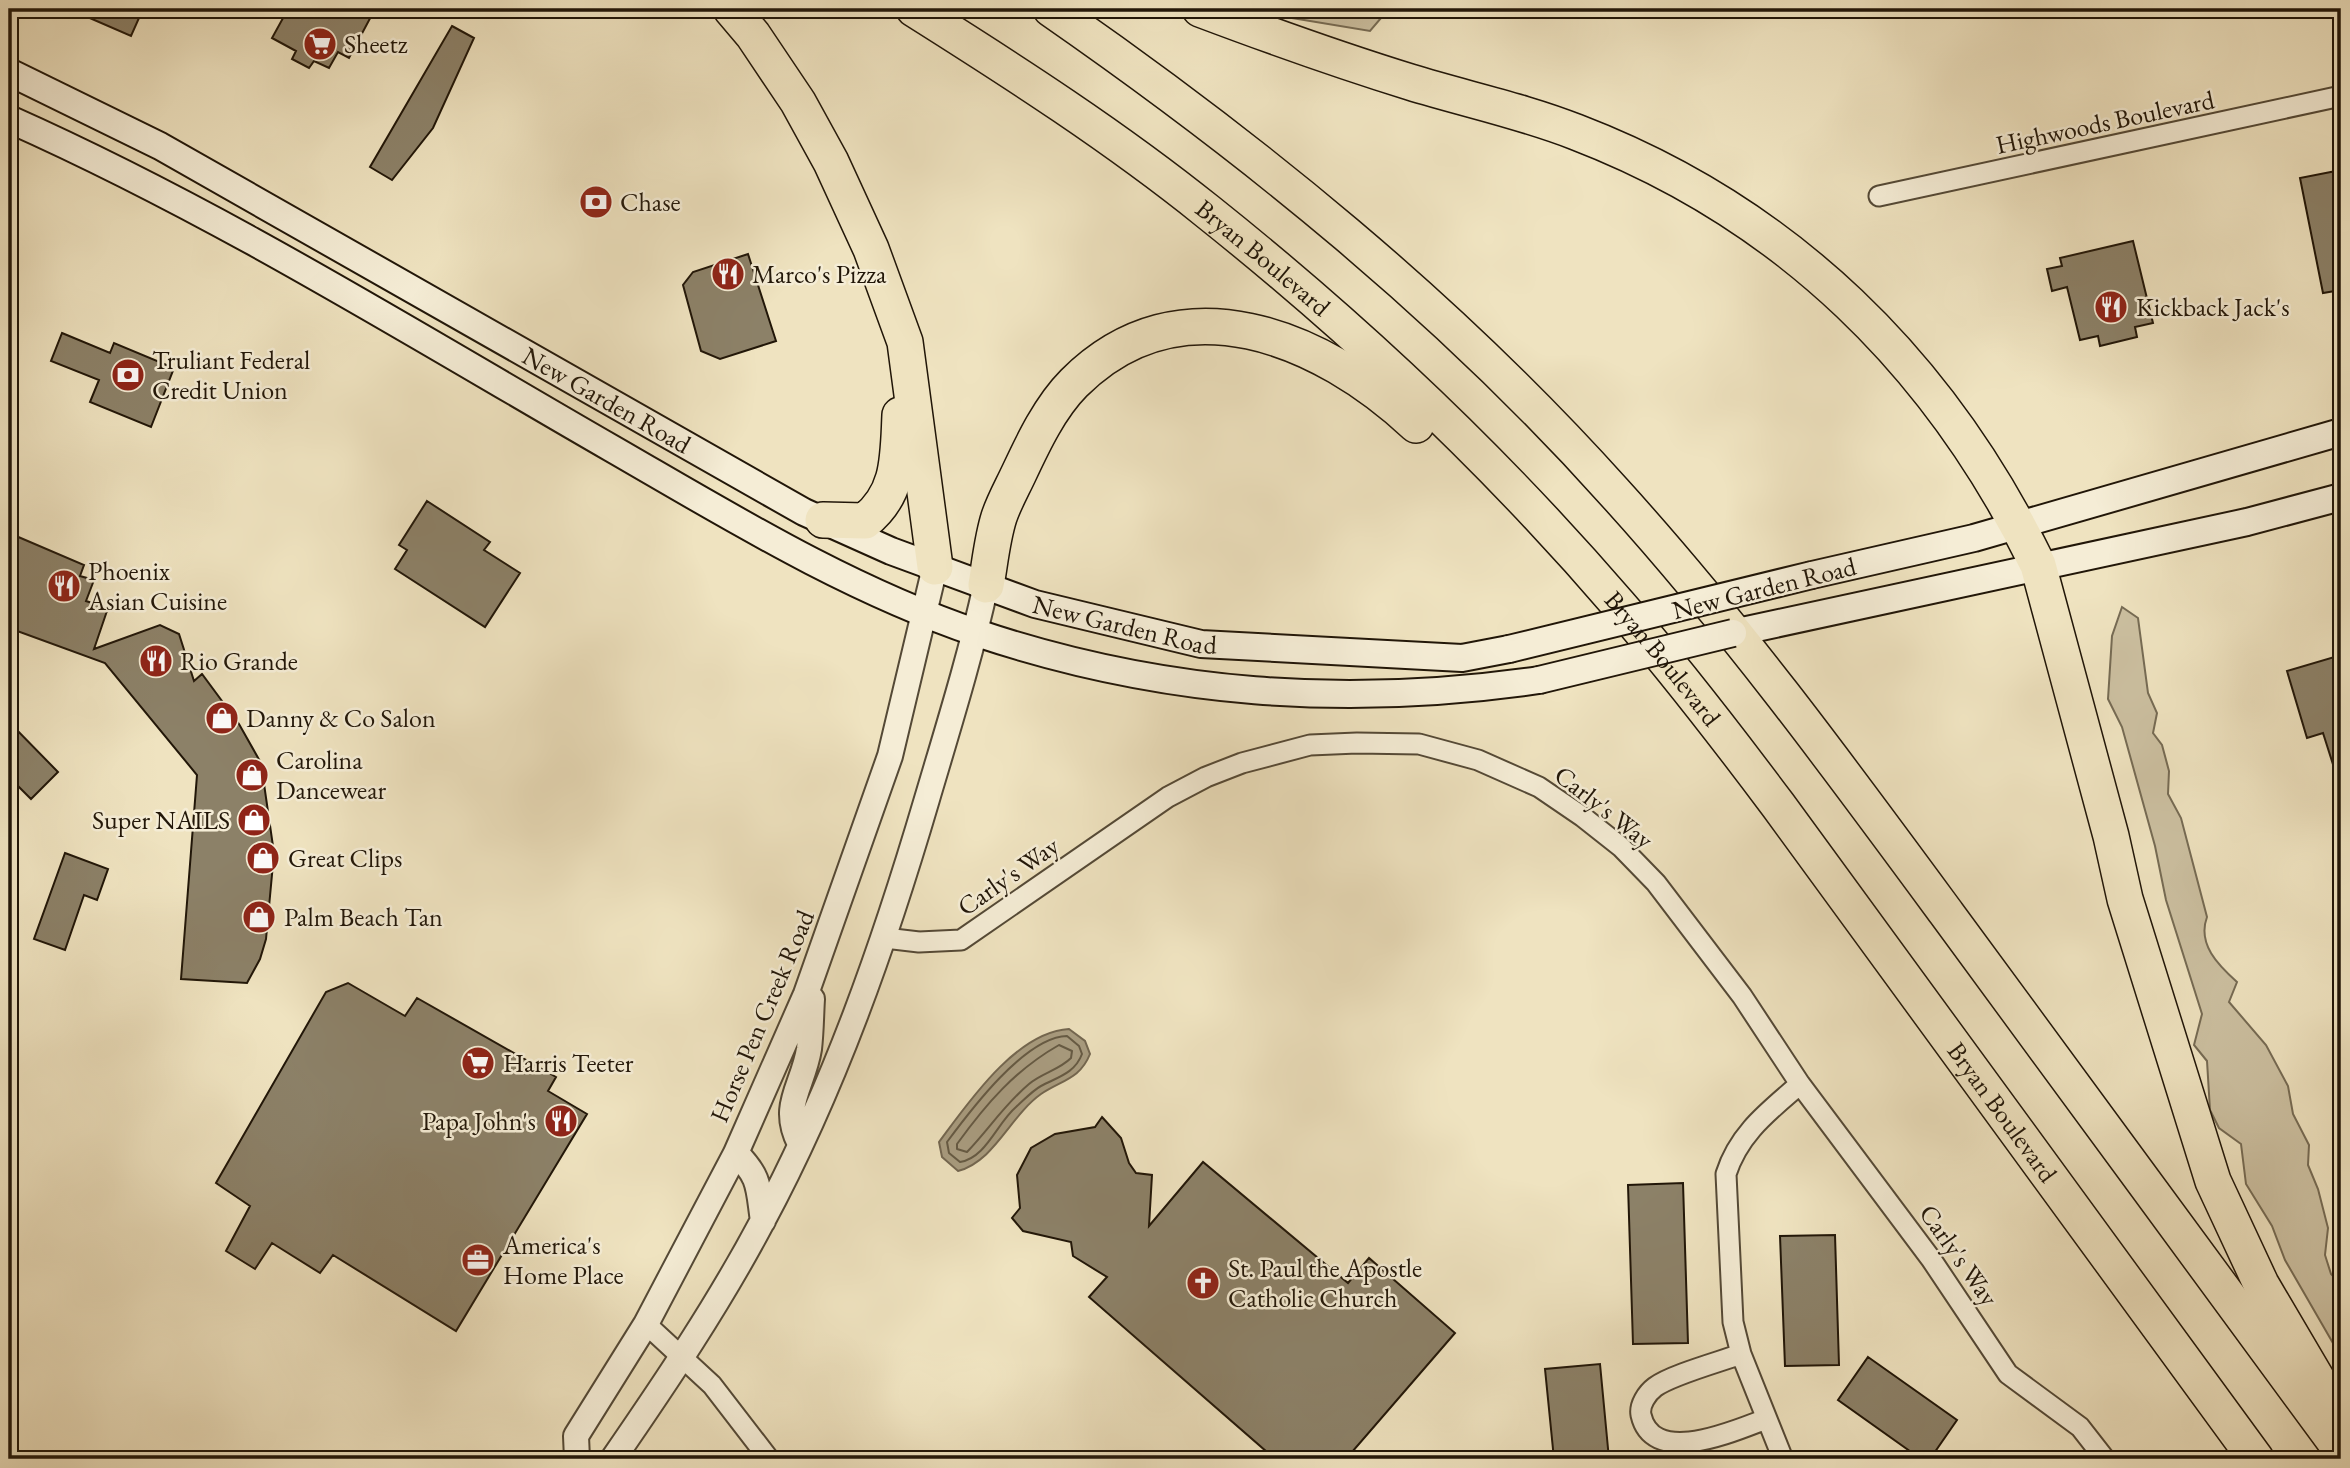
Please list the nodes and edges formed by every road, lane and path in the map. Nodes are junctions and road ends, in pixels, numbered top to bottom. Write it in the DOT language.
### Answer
graph roads {
  1 [pos="731,9"];
  2 [pos="914,9"];
  3 [pos="1051,9"];
  4 [pos="1200,9"];
  5 [pos="9,72"];
  6 [pos="2341,96"];
  7 [pos="9,119"];
  8 [pos="1879,196"];
  9 [pos="909,371"];
  10 [pos="2341,432"];
  11 [pos="2341,496"];
  12 [pos="823,520"];
  13 [pos="2018,524"];
  14 [pos="2038,565"];
  15 [pos="935,567"];
  16 [pos="985,585"];
  17 [pos="1618,603"];
  18 [pos="926,614"];
  19 [pos="975,632"];
  20 [pos="886,938"];
  21 [pos="814,973"];
  22 [pos="1800,1084"];
  23 [pos="800,1144"];
  24 [pos="736,1153"];
  25 [pos="763,1221"];
  26 [pos="646,1324"];
  27 [pos="1741,1354"];
  28 [pos="684,1356"];
  29 [pos="1766,1419"];
  30 [pos="2341,1420"];
  31 [pos="2341,1450"];
  32 [pos="577,1459"];
  33 [pos="613,1459"];
  34 [pos="769,1459"];
  35 [pos="1783,1459"];
  36 [pos="2105,1459"];
  37 [pos="2256,1459"];
  1 -- 9 [label="highway"];
  2 -- 17 [label="highway, Bryan Boulevard"];
  3 -- 31 [label="highway"];
  4 -- 13 [label="highway"];
  5 -- 12 [label="main road, New Garden Road"];
  6 -- 8 [label="street, Highwoods Boulevard"];
  7 -- 18 [label="main road, New Garden Road"];
  9 -- 12 [label="highway"];
  9 -- 15 [label="highway"];
  10 -- 13 [label="main road, New Garden Road"];
  11 -- 14 [label="main road, New Garden Road"];
  12 -- 15 [label="main road, New Garden Road"];
  13 -- 14 [label="highway"];
  13 -- 16 [label="main road, New Garden Road, bridge"];
  14 -- 19 [label="main road, New Garden Road, bridge"];
  14 -- 30 [label="highway"];
  15 -- 16 [label="main road, New Garden Road"];
  15 -- 18 [label="street, Horse Pen Creek Road"];
  16 -- 17 [label="highway"];
  16 -- 19 [label="street"];
  17 -- 37 [label="highway, Bryan Boulevard"];
  18 -- 19 [label="main road, New Garden Road"];
  18 -- 21 [label="street, Horse Pen Creek Road"];
  19 -- 20 [label="street"];
  20 -- 22 [label="street, Carly's Way"];
  20 -- 23 [label="street"];
  21 -- 23 [label="street"];
  21 -- 24 [label="street, Horse Pen Creek Road"];
  22 -- 27 [label="street"];
  22 -- 36 [label="street, Carly's Way"];
  23 -- 25 [label="street"];
  24 -- 25 [label="street"];
  24 -- 26 [label="street, Horse Pen Creek Road"];
  25 -- 28 [label="street"];
  26 -- 28 [label="street"];
  26 -- 32 [label="street, Horse Pen Creek Road"];
  27 -- 29 [label="street"];
  27 -- 29 [label="street"];
  28 -- 33 [label="street"];
  28 -- 34 [label="street"];
  29 -- 35 [label="street"];
}
